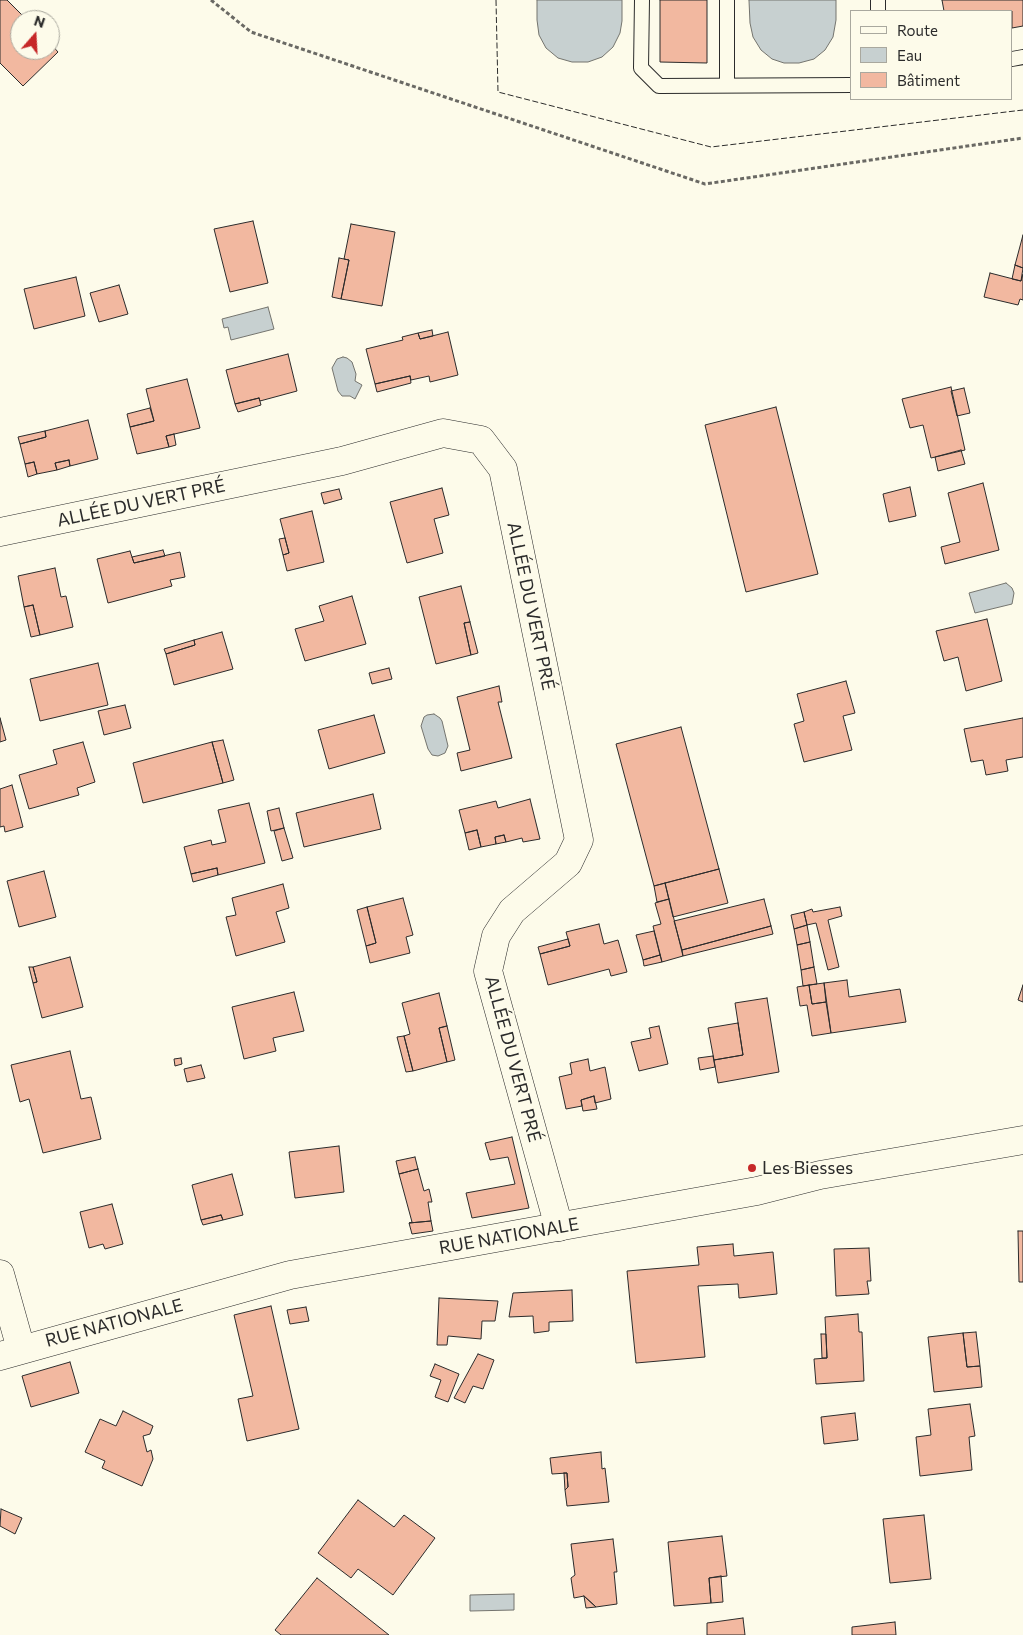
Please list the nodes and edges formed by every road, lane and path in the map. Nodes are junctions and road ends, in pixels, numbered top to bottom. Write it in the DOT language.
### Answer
graph roads {
  1 [pos="211,0"];
  2 [pos="642,0"];
  3 [pos="727,0"];
  4 [pos="850,84"];
  5 [pos="727,85"];
  6 [pos="1023,138"];
  7 [pos="0,532"];
  8 [pos="1023,1140"];
  9 [pos="559,1227"];
  10 [pos="0,1274"];
  11 [pos="11,1352"];
  1 -- 6 [label="path"];
  2 -- 5 [label="lane"];
  3 -- 5 [label="lane"];
  4 -- 5 [label="lane"];
  7 -- 9 [label="street, ALLÉE DU VERT PRÉ"];
  8 -- 9 [label="street, RUE NATIONALE"];
  9 -- 11 [label="street, RUE NATIONALE"];
  10 -- 11 [label="street"];
}
